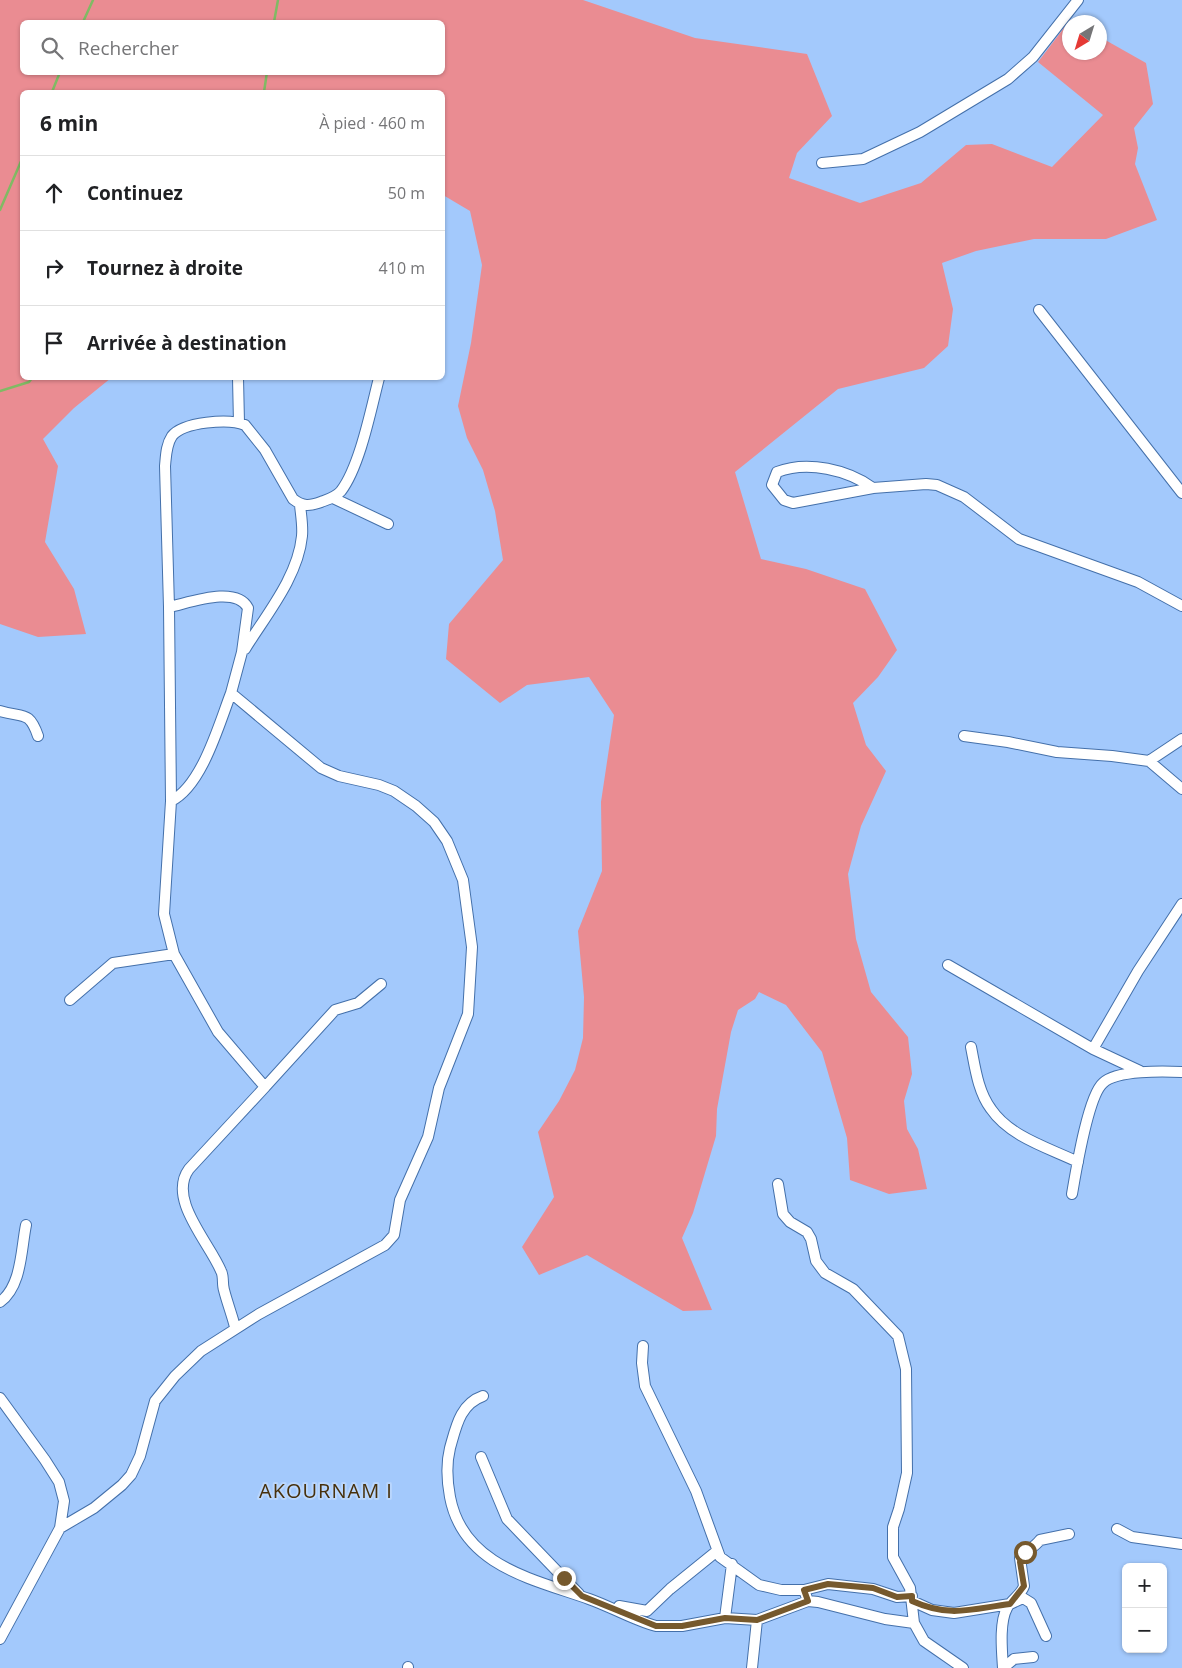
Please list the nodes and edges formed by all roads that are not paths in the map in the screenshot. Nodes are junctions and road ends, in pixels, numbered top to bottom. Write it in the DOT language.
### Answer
graph roads {
  1 [pos="1078,0"];
  2 [pos="822,163"];
  3 [pos="1039,310"];
  4 [pos="238,380"];
  5 [pos="378,380"];
  6 [pos="239,423"];
  7 [pos="874,488"];
  8 [pos="1182,493"];
  9 [pos="333,498"];
  10 [pos="300,504"];
  11 [pos="388,524"];
  12 [pos="1182,606"];
  13 [pos="168,607"];
  14 [pos="242,652"];
  15 [pos="231,693"];
  16 [pos="0,711"];
  17 [pos="38,736"];
  18 [pos="964,736"];
  19 [pos="1182,739"];
  20 [pos="1149,761"];
  21 [pos="1182,789"];
  22 [pos="171,801"];
  23 [pos="1182,904"];
  24 [pos="174,954"];
  25 [pos="948,964"];
  26 [pos="381,984"];
  27 [pos="70,1000"];
  28 [pos="971,1047"];
  29 [pos="1093,1050"];
  30 [pos="1140,1071"];
  31 [pos="1182,1072"];
  32 [pos="264,1087"];
  33 [pos="1078,1162"];
  34 [pos="778,1184"];
  35 [pos="1072,1194"];
  36 [pos="26,1225"];
  37 [pos="0,1302"];
  38 [pos="236,1327"];
  39 [pos="644,1346"];
  40 [pos="483,1396"];
  41 [pos="0,1398"];
  42 [pos="481,1457"];
  43 [pos="60,1528"];
  44 [pos="1117,1529"];
  45 [pos="1069,1534"];
  46 [pos="1182,1544"];
  47 [pos="717,1551"];
  48 [pos="732,1564"];
  49 [pos="804,1590"];
  50 [pos="587,1598"];
  51 [pos="912,1598"];
  52 [pos="808,1601"];
  53 [pos="1010,1604"];
  54 [pos="647,1611"];
  55 [pos="725,1618"];
  56 [pos="757,1620"];
  57 [pos="914,1622"];
  58 [pos="645,1624"];
  59 [pos="1046,1636"];
  60 [pos="0,1639"];
  61 [pos="1033,1657"];
  62 [pos="752,1668"];
  63 [pos="963,1668"];
  64 [pos="1003,1668"];
  1 -- 2 [label="street"];
  3 -- 8 [label="street"];
  4 -- 6 [label="street"];
  5 -- 9 [label="street"];
  6 -- 10 [label="street"];
  6 -- 13 [label="street"];
  7 -- 7 [label="street"];
  7 -- 12 [label="street"];
  9 -- 10 [label="street"];
  9 -- 11 [label="street"];
  10 -- 14 [label="street"];
  13 -- 14 [label="street"];
  13 -- 22 [label="street"];
  14 -- 15 [label="street"];
  15 -- 22 [label="street"];
  15 -- 38 [label="street"];
  16 -- 17 [label="street"];
  18 -- 20 [label="street"];
  19 -- 20 [label="street"];
  20 -- 21 [label="street"];
  22 -- 24 [label="street"];
  23 -- 29 [label="street"];
  24 -- 27 [label="street"];
  24 -- 32 [label="street"];
  25 -- 29 [label="street"];
  26 -- 32 [label="street"];
  28 -- 33 [label="street"];
  29 -- 30 [label="street"];
  30 -- 31 [label="street"];
  30 -- 33 [label="street"];
  32 -- 38 [label="street"];
  33 -- 35 [label="street"];
  34 -- 51 [label="street"];
  36 -- 37 [label="street"];
  38 -- 43 [label="street"];
  39 -- 47 [label="street"];
  40 -- 50 [label="street"];
  41 -- 43 [label="street"];
  42 -- 50 [label="street"];
  43 -- 60 [label="street"];
  44 -- 46 [label="street"];
  45 -- 53 [label="street"];
  47 -- 48 [label="street"];
  47 -- 54 [label="street"];
  48 -- 49 [label="street"];
  48 -- 55 [label="street"];
  49 -- 51 [label="street"];
  49 -- 52 [label="street"];
  50 -- 54 [label="street"];
  50 -- 58 [label="street"];
  51 -- 53 [label="street"];
  51 -- 57 [label="street"];
  52 -- 56 [label="street"];
  52 -- 57 [label="street"];
  53 -- 59 [label="street"];
  53 -- 64 [label="street"];
  54 -- 58 [label="street"];
  55 -- 56 [label="street"];
  55 -- 58 [label="street"];
  56 -- 62 [label="street"];
  57 -- 63 [label="street"];
  61 -- 64 [label="street"];
}
